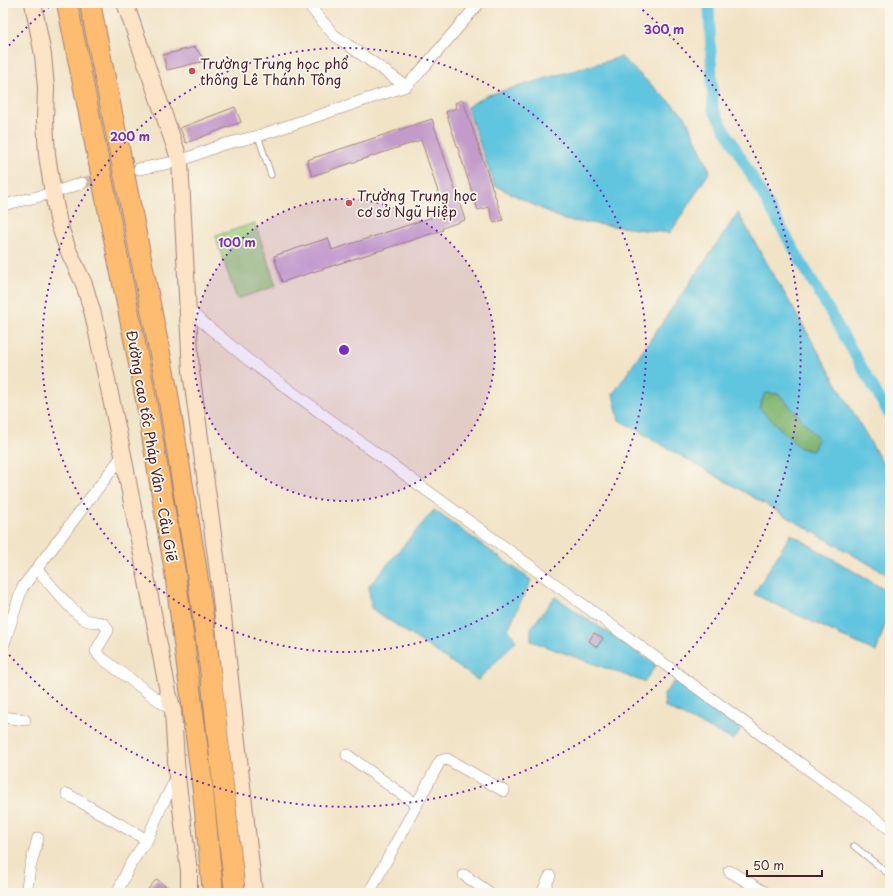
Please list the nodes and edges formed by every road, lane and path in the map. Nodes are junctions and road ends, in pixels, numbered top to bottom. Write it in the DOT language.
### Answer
graph roads {
  1 [pos="33,3"];
  2 [pos="67,3"];
  3 [pos="90,3"];
  4 [pos="125,3"];
  5 [pos="307,3"];
  6 [pos="479,3"];
  7 [pos="406,86"];
  8 [pos="258,136"];
  9 [pos="180,161"];
  10 [pos="139,168"];
  11 [pos="271,175"];
  12 [pos="82,183"];
  13 [pos="53,193"];
  14 [pos="3,205"];
  15 [pos="188,310"];
  16 [pos="124,455"];
  17 [pos="37,569"];
  18 [pos="3,647"];
  19 [pos="173,711"];
  20 [pos="3,717"];
  21 [pos="25,720"];
  22 [pos="347,755"];
  23 [pos="177,777"];
  24 [pos="504,791"];
  25 [pos="67,794"];
  26 [pos="417,804"];
  27 [pos="890,829"];
  28 [pos="38,838"];
  29 [pos="147,840"];
  30 [pos="854,846"];
  31 [pos="729,872"];
  32 [pos="890,874"];
  33 [pos="464,875"];
  34 [pos="550,876"];
  35 [pos="26,893"];
  36 [pos="117,893"];
  37 [pos="189,893"];
  38 [pos="213,893"];
  39 [pos="235,893"];
  40 [pos="254,893"];
  41 [pos="369,893"];
  42 [pos="490,893"];
  43 [pos="542,893"];
  44 [pos="766,893"];
  1 -- 13 [label="street"];
  2 -- 38 [label="highway, Đường cao tốc Pháp Vân - Cầu Giẽ"];
  3 -- 39 [label="highway, Đường cao tốc Pháp Vân - Cầu Giẽ"];
  4 -- 9 [label="street"];
  5 -- 7 [label="street"];
  6 -- 7 [label="street"];
  7 -- 8 [label="street"];
  8 -- 9 [label="street"];
  8 -- 11 [label="lane"];
  9 -- 10 [label="street"];
  9 -- 15 [label="street"];
  12 -- 13 [label="street"];
  13 -- 14 [label="street"];
  13 -- 16 [label="street"];
  15 -- 27 [label="street"];
  15 -- 40 [label="street"];
  16 -- 17 [label="street"];
  16 -- 19 [label="street"];
  17 -- 18 [label="street"];
  17 -- 19 [label="street"];
  19 -- 23 [label="street"];
  20 -- 21 [label="street"];
  22 -- 26 [label="street"];
  23 -- 29 [label="street"];
  23 -- 37 [label="street"];
  24 -- 26 [label="street"];
  25 -- 29 [label="street"];
  26 -- 41 [label="street"];
  28 -- 35 [label="street"];
  29 -- 36 [label="street"];
  30 -- 32 [label="lane"];
  31 -- 44 [label="street"];
  33 -- 42 [label="street"];
  34 -- 43 [label="street"];
}
